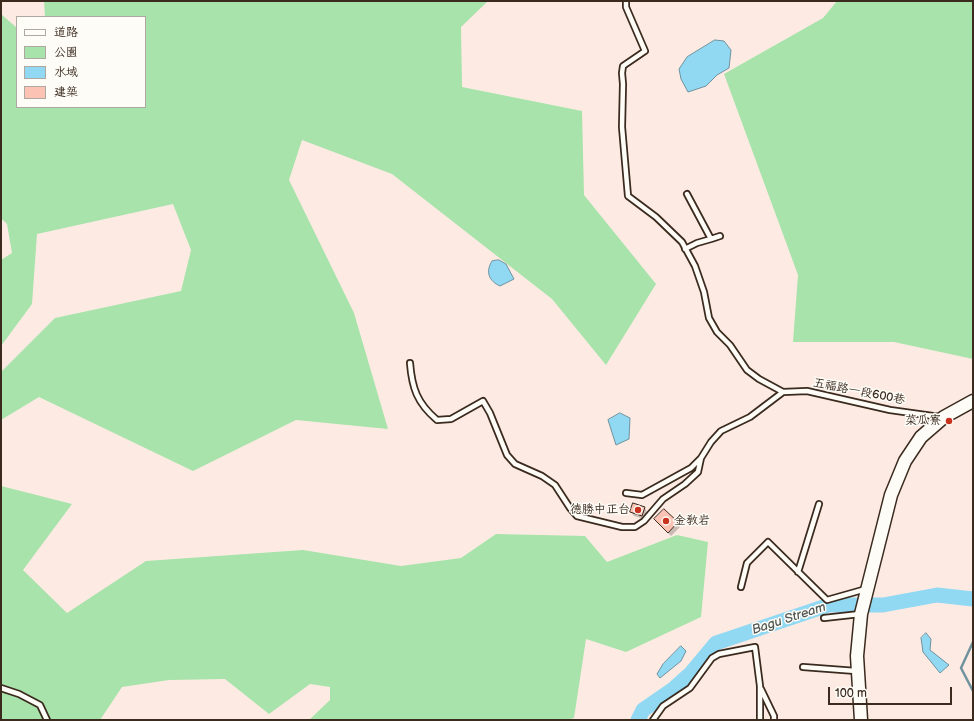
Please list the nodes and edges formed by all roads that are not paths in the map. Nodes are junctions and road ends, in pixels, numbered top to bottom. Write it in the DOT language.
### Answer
graph roads {
  1 [pos="626,1"];
  2 [pos="687,194"];
  3 [pos="720,236"];
  4 [pos="711,239"];
  5 [pos="685,249"];
  6 [pos="410,363"];
  7 [pos="783,392"];
  8 [pos="973,401"];
  9 [pos="944,417"];
  10 [pos="701,458"];
  11 [pos="626,493"];
  12 [pos="819,504"];
  13 [pos="798,572"];
  14 [pos="741,587"];
  15 [pos="867,589"];
  16 [pos="861,614"];
  17 [pos="824,618"];
  18 [pos="803,667"];
  19 [pos="858,671"];
  20 [pos="760,686"];
  21 [pos="1,688"];
  22 [pos="47,720"];
  23 [pos="653,720"];
  24 [pos="760,720"];
  25 [pos="774,720"];
  26 [pos="861,720"];
  1 -- 5 [label="lane"];
  2 -- 4 [label="lane"];
  3 -- 4 [label="lane"];
  4 -- 5 [label="lane"];
  5 -- 7 [label="lane"];
  6 -- 10 [label="lane"];
  7 -- 9 [label="lane, 五福路一段600巷"];
  7 -- 10 [label="lane"];
  8 -- 9 [label="main road"];
  9 -- 15 [label="main road"];
  10 -- 11 [label="lane"];
  12 -- 13 [label="lane"];
  13 -- 14 [label="lane"];
  13 -- 15 [label="lane"];
  15 -- 16 [label="main road"];
  16 -- 17 [label="lane"];
  16 -- 19 [label="main road"];
  18 -- 19 [label="lane"];
  19 -- 26 [label="main road"];
  20 -- 23 [label="lane"];
  20 -- 24 [label="lane"];
  20 -- 25 [label="lane"];
  21 -- 22 [label="lane"];
}
